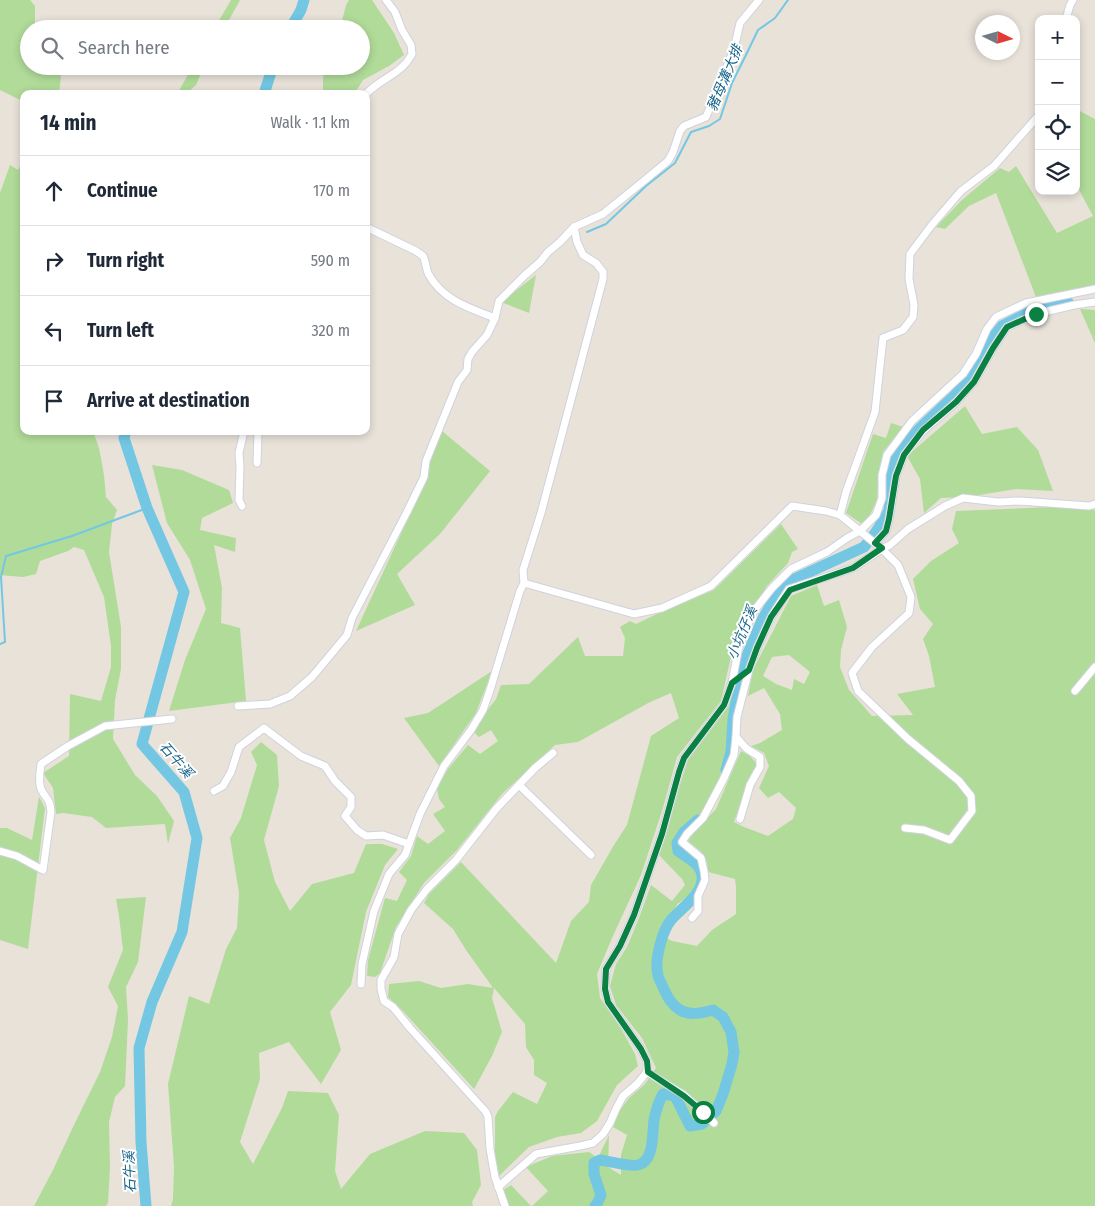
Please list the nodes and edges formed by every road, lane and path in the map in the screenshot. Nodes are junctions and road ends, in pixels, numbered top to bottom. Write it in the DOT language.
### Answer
graph roads {
  1 [pos="386,0"];
  2 [pos="759,0"];
  3 [pos="1073,0"];
  4 [pos="1067,15"];
  5 [pos="370,91"];
  6 [pos="1035,120"];
  7 [pos="574,227"];
  8 [pos="370,229"];
  9 [pos="1095,289"];
  10 [pos="1095,302"];
  11 [pos="495,318"];
  12 [pos="243,435"];
  13 [pos="258,435"];
  14 [pos="257,463"];
  15 [pos="1095,504"];
  16 [pos="242,506"];
  17 [pos="840,515"];
  18 [pos="860,531"];
  19 [pos="875,543"];
  20 [pos="882,548"];
  21 [pos="524,583"];
  22 [pos="1095,667"];
  23 [pos="749,670"];
  24 [pos="732,683"];
  25 [pos="1075,691"];
  26 [pos="238,706"];
  27 [pos="172,719"];
  28 [pos="736,737"];
  29 [pos="553,753"];
  30 [pos="519,785"];
  31 [pos="214,791"];
  32 [pos="740,819"];
  33 [pos="905,828"];
  34 [pos="409,844"];
  35 [pos="0,851"];
  36 [pos="591,855"];
  37 [pos="692,918"];
  38 [pos="361,984"];
  39 [pos="648,1072"];
  40 [pos="713,1122"];
  41 [pos="498,1187"];
  42 [pos="505,1206"];
  1 -- 5 [label="street"];
  2 -- 7 [label="street"];
  3 -- 4 [label="street"];
  6 -- 17 [label="street"];
  7 -- 11 [label="street"];
  7 -- 21 [label="street"];
  8 -- 11 [label="street"];
  9 -- 18 [label="street"];
  10 -- 19 [label="street"];
  11 -- 26 [label="street"];
  12 -- 16 [label="street"];
  13 -- 14 [label="street"];
  15 -- 20 [label="street"];
  17 -- 18 [label="street"];
  17 -- 21 [label="street"];
  18 -- 19 [label="street"];
  18 -- 24 [label="street"];
  19 -- 20 [label="street"];
  20 -- 23 [label="street"];
  20 -- 33 [label="street"];
  21 -- 34 [label="street"];
  22 -- 25 [label="street"];
  23 -- 24 [label="street"];
  23 -- 28 [label="street"];
  24 -- 39 [label="street"];
  27 -- 35 [label="street"];
  28 -- 32 [label="street"];
  28 -- 37 [label="street"];
  29 -- 30 [label="street"];
  30 -- 36 [label="street"];
  30 -- 41 [label="street"];
  31 -- 34 [label="street"];
  34 -- 38 [label="street"];
  39 -- 40 [label="street"];
  39 -- 41 [label="street"];
  41 -- 42 [label="street"];
}
